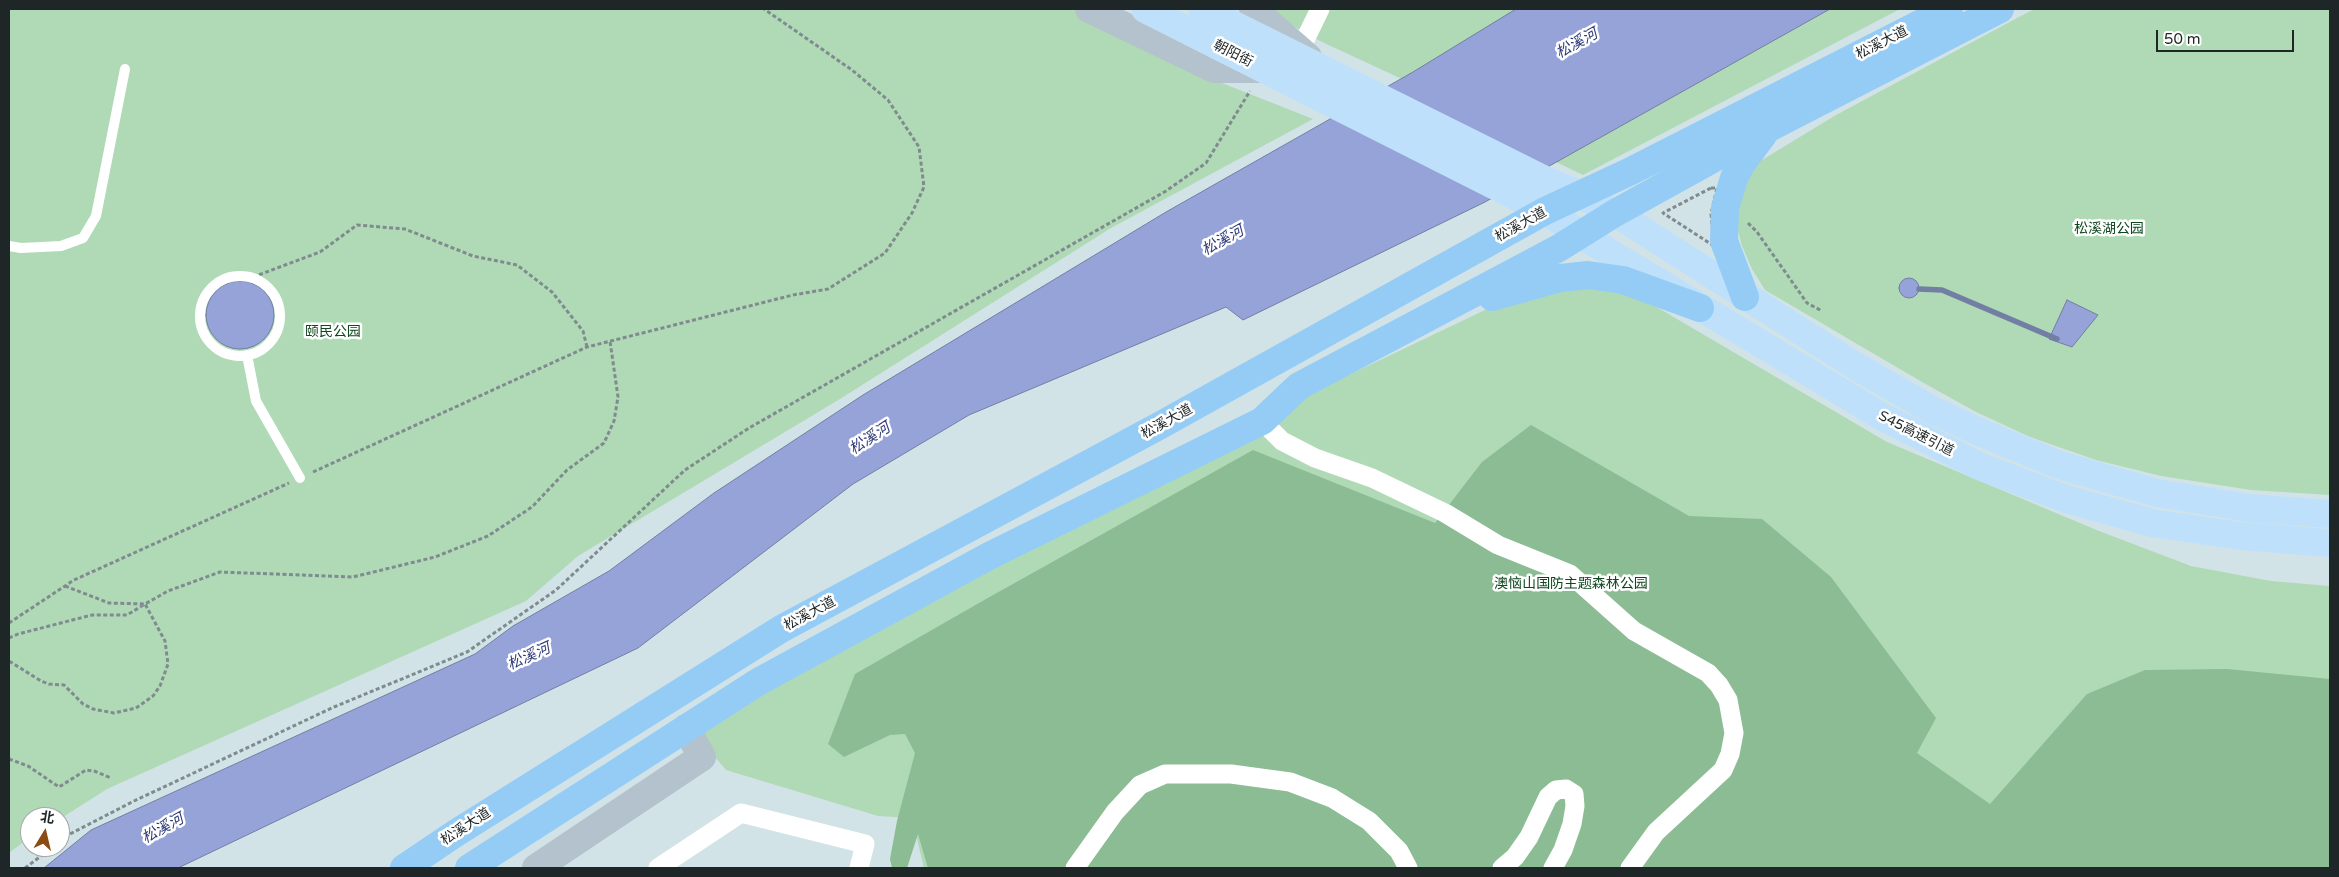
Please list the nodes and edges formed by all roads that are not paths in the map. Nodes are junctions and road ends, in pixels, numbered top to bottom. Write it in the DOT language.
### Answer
graph roads {
  1 [pos="1089,9"];
  2 [pos="1145,9"];
  3 [pos="1202,9"];
  4 [pos="1253,9"];
  5 [pos="1320,9"];
  6 [pos="1949,9"];
  7 [pos="2000,9"];
  8 [pos="1304,57"];
  9 [pos="125,69"];
  10 [pos="1263,69"];
  11 [pos="1767,129"];
  12 [pos="1547,181"];
  13 [pos="1580,194"];
  14 [pos="1516,197"];
  15 [pos="1545,211"];
  16 [pos="1615,213"];
  17 [pos="1581,235"];
  18 [pos="9,246"];
  19 [pos="1745,297"];
  20 [pos="1700,308"];
  21 [pos="1433,315"];
  22 [pos="247,355"];
  23 [pos="1262,421"];
  24 [pos="300,478"];
  25 [pos="2330,514"];
  26 [pos="2330,543"];
  27 [pos="686,728"];
  28 [pos="404,868"];
  29 [pos="469,868"];
  30 [pos="536,868"];
  31 [pos="658,868"];
  32 [pos="859,868"];
  33 [pos="1075,868"];
  34 [pos="1408,868"];
  35 [pos="1502,868"];
  36 [pos="1553,868"];
  37 [pos="1630,868"];
  1 -- 10 [label="street"];
  2 -- 10 [label="main road, 朝阳街"];
  3 -- 8 [label="main road, 朝阳街"];
  4 -- 8 [label="street"];
  5 -- 8 [label="street"];
  6 -- 13 [label="highway, 松溪大道"];
  7 -- 11 [label="highway, 松溪大道"];
  8 -- 12 [label="main road, 朝阳街"];
  9 -- 18 [label="lane"];
  10 -- 14 [label="main road, 朝阳街"];
  11 -- 16 [label="highway, 松溪大道"];
  11 -- 19 [label="highway"];
  12 -- 13 [label="main road, S45高速引道"];
  13 -- 15 [label="highway, 松溪大道"];
  13 -- 16 [label="main road, S45高速引道"];
  14 -- 15 [label="main road, S45高速引道"];
  15 -- 17 [label="main road, S45高速引道"];
  15 -- 28 [label="highway, 松溪大道"];
  16 -- 17 [label="highway, 松溪大道"];
  16 -- 19 [label="main road, S45高速引道"];
  17 -- 20 [label="main road, S45高速引道"];
  17 -- 21 [label="highway, 松溪大道"];
  19 -- 25 [label="main road, S45高速引道"];
  20 -- 21 [label="highway"];
  20 -- 26 [label="main road, S45高速引道"];
  21 -- 23 [label="highway, 松溪大道"];
  22 -- 22 [label="lane"];
  22 -- 24 [label="lane"];
  23 -- 27 [label="highway, 松溪大道"];
  23 -- 37 [label="street"];
  27 -- 29 [label="highway, 松溪大道"];
  27 -- 30 [label="street"];
  31 -- 32 [label="street"];
  33 -- 34 [label="street"];
  35 -- 36 [label="street"];
}
